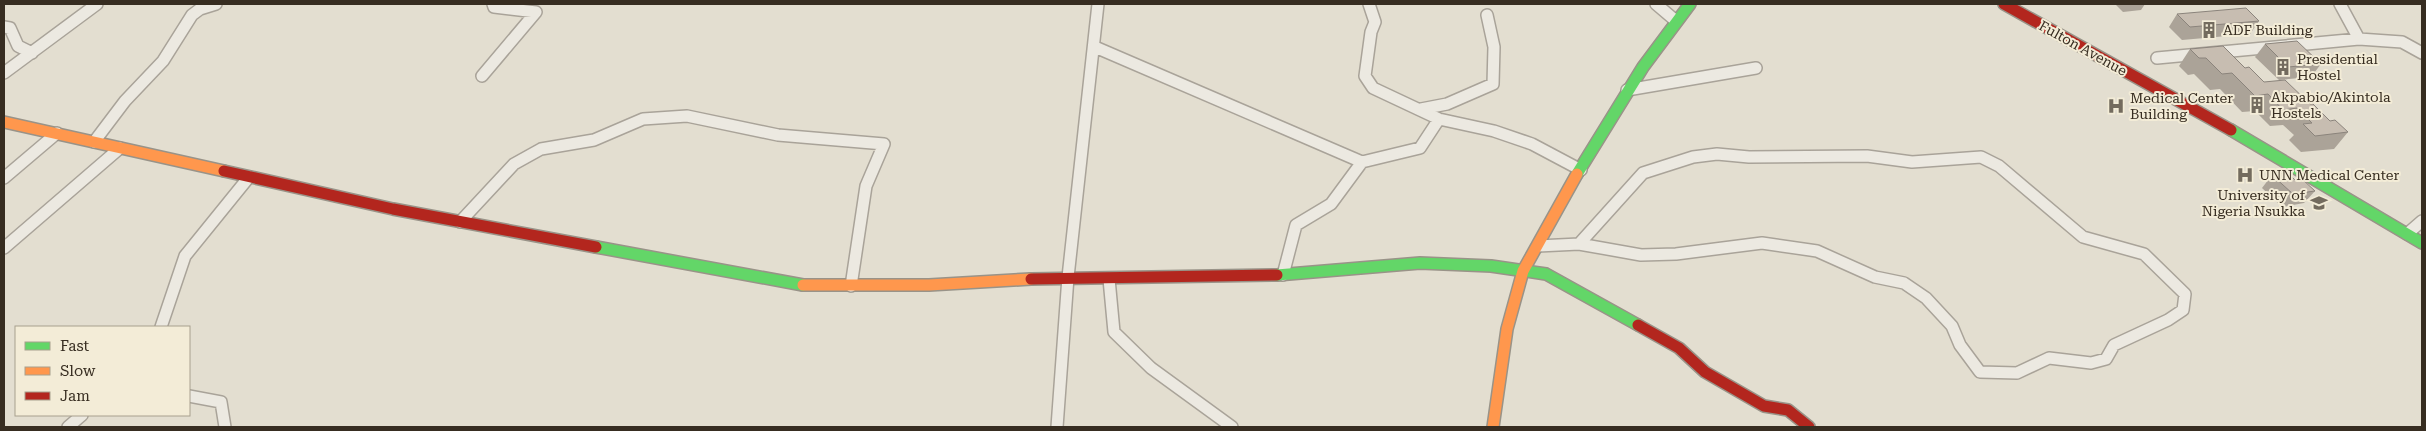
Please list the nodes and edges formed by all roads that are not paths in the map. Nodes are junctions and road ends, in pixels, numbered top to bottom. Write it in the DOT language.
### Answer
graph roads {
  1 [pos="97,4"];
  2 [pos="216,4"];
  3 [pos="493,4"];
  4 [pos="1098,4"];
  5 [pos="1369,4"];
  6 [pos="1656,4"];
  7 [pos="1690,4"];
  8 [pos="2004,4"];
  9 [pos="2340,4"];
  10 [pos="1487,15"];
  11 [pos="1676,21"];
  12 [pos="4,27"];
  13 [pos="2359,39"];
  14 [pos="1095,47"];
  15 [pos="32,53"];
  16 [pos="2422,53"];
  17 [pos="2157,58"];
  18 [pos="1756,68"];
  19 [pos="4,73"];
  20 [pos="482,76"];
  21 [pos="1628,90"];
  22 [pos="1421,108"];
  23 [pos="1439,119"];
  24 [pos="4,122"];
  25 [pos="56,133"];
  26 [pos="94,142"];
  27 [pos="120,148"];
  28 [pos="1362,162"];
  29 [pos="1581,170"];
  30 [pos="249,177"];
  31 [pos="4,178"];
  32 [pos="2422,221"];
  33 [pos="460,222"];
  34 [pos="2407,234"];
  35 [pos="2422,243"];
  36 [pos="1579,244"];
  37 [pos="1538,246"];
  38 [pos="4,248"];
  39 [pos="1523,272"];
  40 [pos="1283,275"];
  41 [pos="1068,278"];
  42 [pos="1109,279"];
  43 [pos="852,286"];
  44 [pos="161,326"];
  45 [pos="190,396"];
  46 [pos="81,416"];
  47 [pos="68,427"];
  48 [pos="225,427"];
  49 [pos="1057,427"];
  50 [pos="1232,427"];
  51 [pos="1493,427"];
  52 [pos="1809,427"];
  1 -- 15 [label="street"];
  2 -- 26 [label="street"];
  3 -- 20 [label="street"];
  4 -- 14 [label="street"];
  5 -- 22 [label="street"];
  6 -- 11 [label="street"];
  7 -- 11 [label="street"];
  8 -- 34 [label="street, Fulton Avenue"];
  9 -- 13 [label="street"];
  10 -- 22 [label="street"];
  11 -- 21 [label="street"];
  12 -- 15 [label="street"];
  13 -- 16 [label="street"];
  13 -- 17 [label="street"];
  14 -- 28 [label="street"];
  14 -- 41 [label="street"];
  15 -- 19 [label="street"];
  18 -- 21 [label="street"];
  21 -- 29 [label="street"];
  22 -- 23 [label="street"];
  23 -- 28 [label="street"];
  23 -- 29 [label="street"];
  24 -- 25 [label="street"];
  25 -- 26 [label="street"];
  25 -- 31 [label="street"];
  26 -- 27 [label="street"];
  27 -- 30 [label="street"];
  27 -- 38 [label="street"];
  28 -- 40 [label="street"];
  29 -- 37 [label="street"];
  30 -- 33 [label="street"];
  30 -- 44 [label="street"];
  32 -- 34 [label="street"];
  33 -- 43 [label="street"];
  33 -- 43 [label="street"];
  34 -- 35 [label="street, Fulton Avenue"];
  36 -- 36 [label="street"];
  36 -- 37 [label="street"];
  37 -- 39 [label="street"];
  39 -- 40 [label="street"];
  39 -- 51 [label="street"];
  39 -- 52 [label="street"];
  40 -- 42 [label="street"];
  41 -- 42 [label="street"];
  41 -- 43 [label="street"];
  41 -- 49 [label="street"];
  42 -- 50 [label="street"];
  45 -- 48 [label="street"];
  46 -- 47 [label="street"];
}
